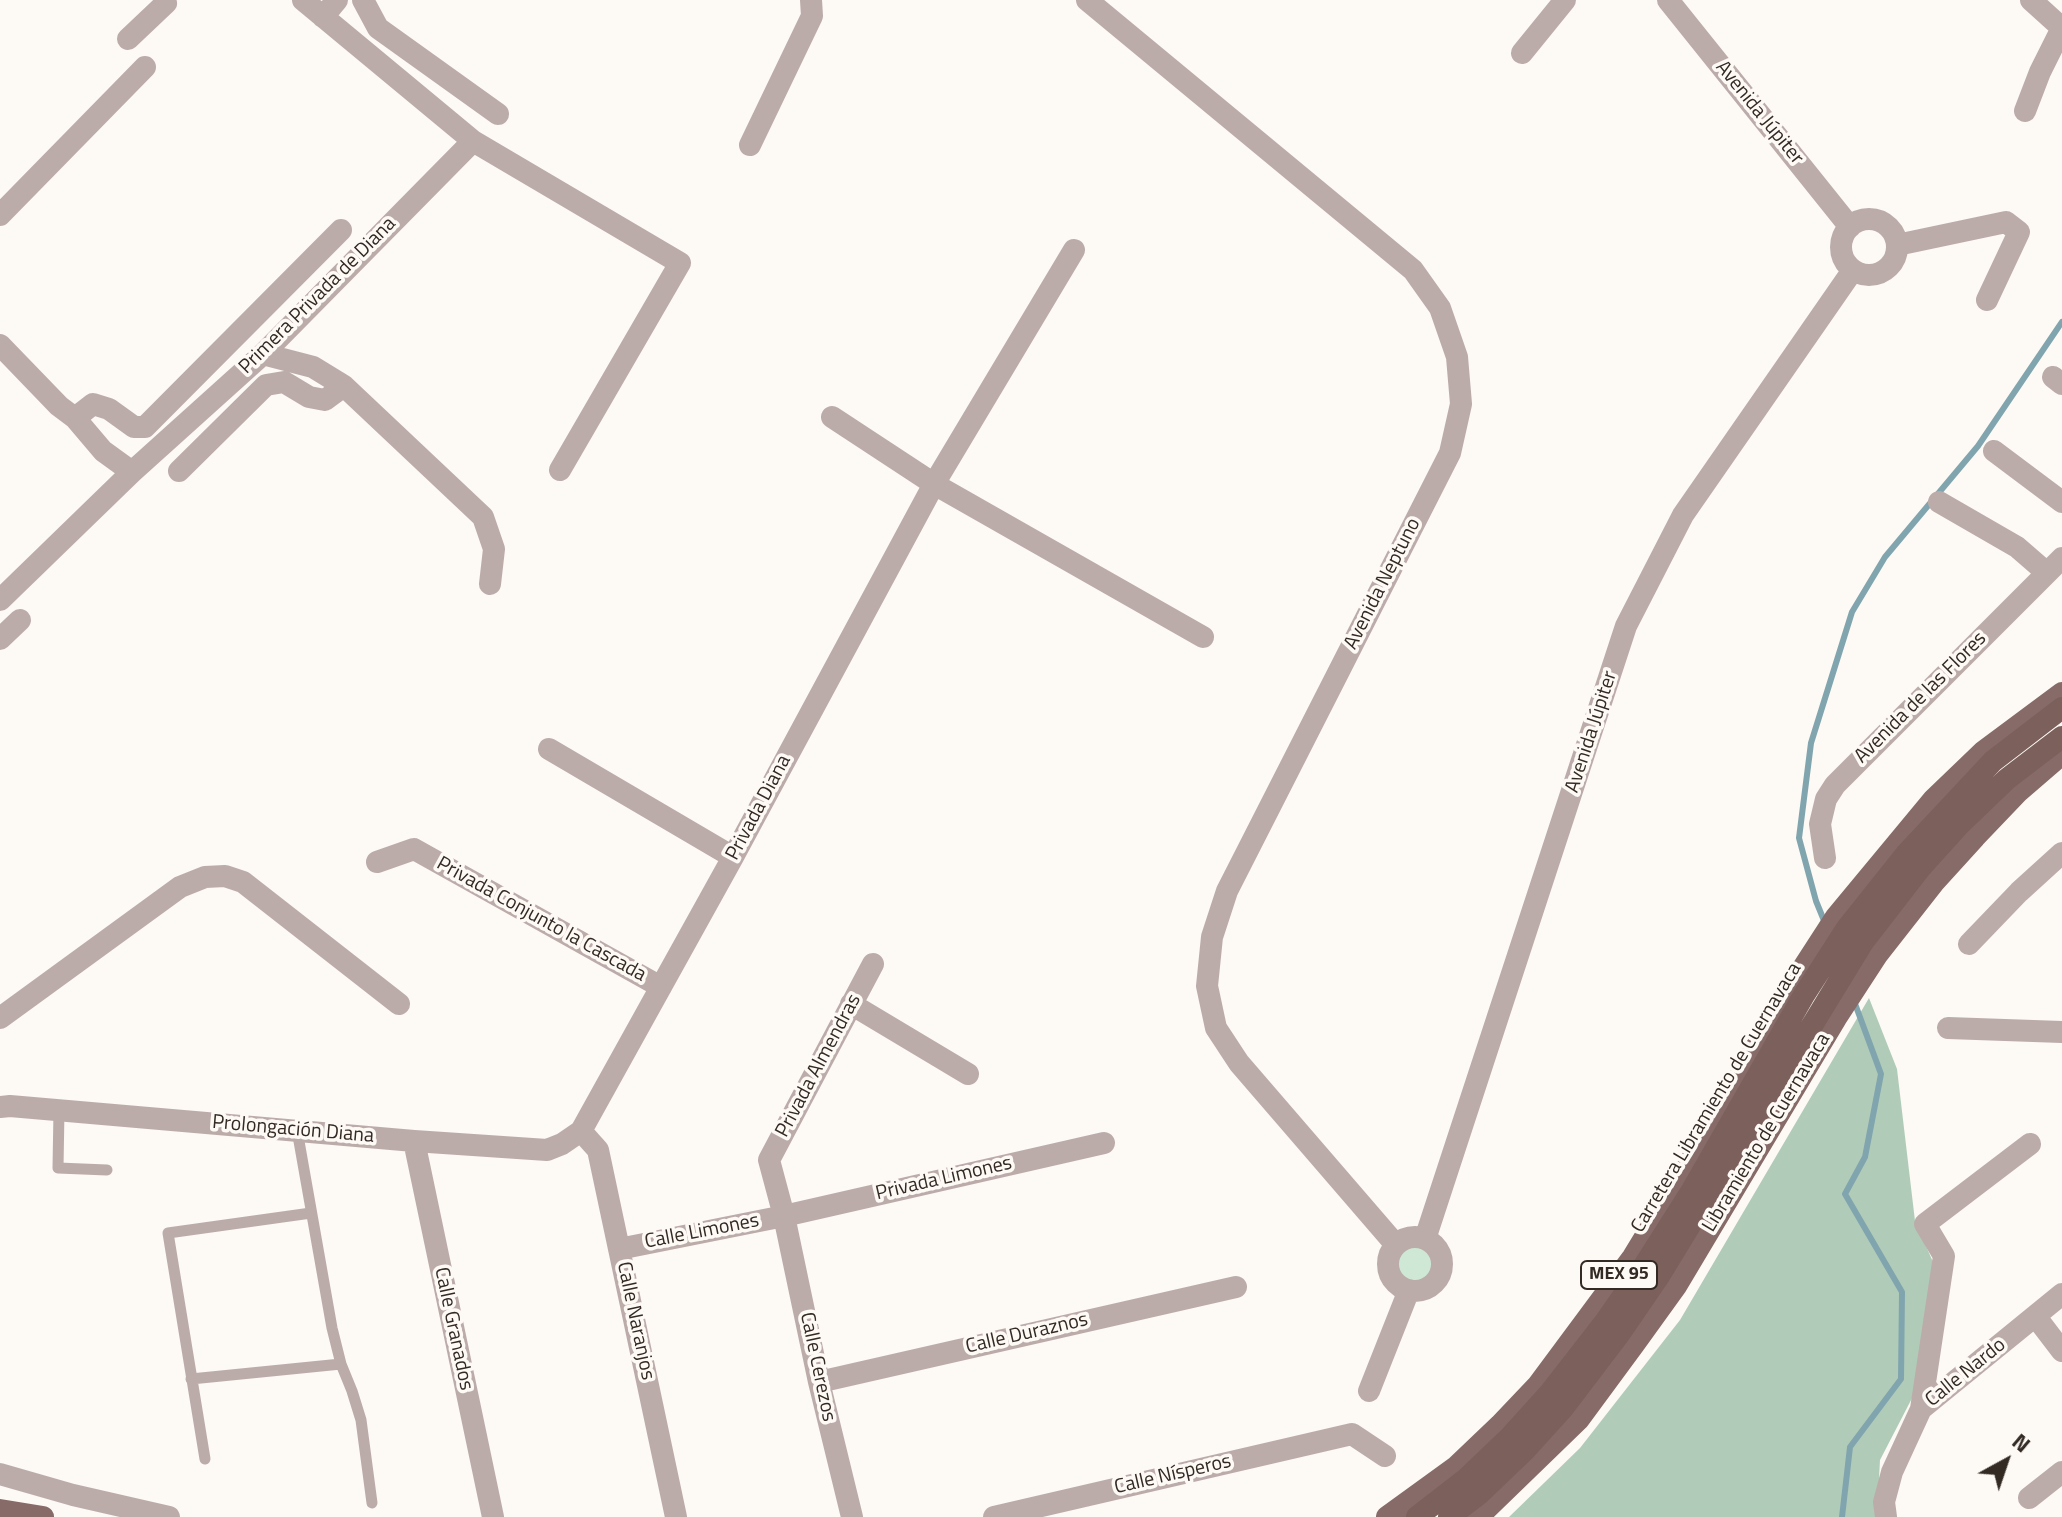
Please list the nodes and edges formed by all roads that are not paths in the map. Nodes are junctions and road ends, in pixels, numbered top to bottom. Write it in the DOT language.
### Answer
graph roads {
  1 [pos="165,0"];
  2 [pos="303,0"];
  3 [pos="363,0"];
  4 [pos="811,0"];
  5 [pos="1087,0"];
  6 [pos="1565,0"];
  7 [pos="1668,0"];
  8 [pos="2031,0"];
  9 [pos="330,8"];
  10 [pos="2058,28"];
  11 [pos="128,39"];
  12 [pos="1522,53"];
  13 [pos="145,67"];
  14 [pos="2025,111"];
  15 [pos="498,114"];
  16 [pos="473,141"];
  17 [pos="750,145"];
  18 [pos="0,215"];
  19 [pos="1850,227"];
  20 [pos="341,230"];
  21 [pos="1897,245"];
  22 [pos="1074,250"];
  23 [pos="1853,270"];
  24 [pos="1987,300"];
  25 [pos="0,345"];
  26 [pos="263,354"];
  27 [pos="344,386"];
  28 [pos="832,417"];
  29 [pos="75,418"];
  30 [pos="1994,451"];
  31 [pos="560,470"];
  32 [pos="179,471"];
  33 [pos="132,472"];
  34 [pos="934,484"];
  35 [pos="1939,502"];
  36 [pos="2062,502"];
  37 [pos="2054,566"];
  38 [pos="490,584"];
  39 [pos="0,600"];
  40 [pos="20,620"];
  41 [pos="1203,637"];
  42 [pos="0,639"];
  43 [pos="2062,693"];
  44 [pos="2062,708"];
  45 [pos="2062,737"];
  46 [pos="549,749"];
  47 [pos="2062,754"];
  48 [pos="2062,853"];
  49 [pos="733,857"];
  50 [pos="1825,858"];
  51 [pos="377,862"];
  52 [pos="1856,935"];
  53 [pos="1969,944"];
  54 [pos="873,964"];
  55 [pos="661,987"];
  56 [pos="1813,1001"];
  57 [pos="399,1004"];
  58 [pos="851,1004"];
  59 [pos="0,1018"];
  60 [pos="1948,1028"];
  61 [pos="2062,1032"];
  62 [pos="968,1074"];
  63 [pos="0,1107"];
  64 [pos="59,1110"];
  65 [pos="297,1130"];
  66 [pos="581,1131"];
  67 [pos="414,1141"];
  68 [pos="1104,1143"];
  69 [pos="2030,1144"];
  70 [pos="107,1170"];
  71 [pos="311,1213"];
  72 [pos="784,1216"];
  73 [pos="1425,1239"];
  74 [pos="1396,1245"];
  75 [pos="619,1249"];
  76 [pos="1236,1287"];
  77 [pos="1409,1290"];
  78 [pos="2062,1294"];
  79 [pos="2036,1317"];
  80 [pos="2062,1351"];
  81 [pos="341,1364"];
  82 [pos="191,1379"];
  83 [pos="819,1382"];
  84 [pos="1369,1391"];
  85 [pos="1921,1409"];
  86 [pos="1385,1456"];
  87 [pos="205,1459"];
  88 [pos="2062,1472"];
  89 [pos="0,1474"];
  90 [pos="2029,1498"];
  91 [pos="372,1503"];
  92 [pos="0,1510"];
  93 [pos="43,1517"];
  94 [pos="169,1517"];
  95 [pos="493,1517"];
  96 [pos="676,1517"];
  97 [pos="852,1517"];
  98 [pos="994,1517"];
  99 [pos="1387,1517"];
  100 [pos="1417,1517"];
  101 [pos="1449,1517"];
  102 [pos="1478,1517"];
  103 [pos="1886,1517"];
  1 -- 11 [label="street"];
  2 -- 9 [label="street"];
  3 -- 15 [label="street"];
  4 -- 17 [label="street"];
  5 -- 74 [label="street, Avenida Neptuno"];
  6 -- 12 [label="street"];
  7 -- 19 [label="street, Avenida Júpiter"];
  8 -- 10 [label="street"];
  9 -- 16 [label="street"];
  10 -- 14 [label="street"];
  13 -- 18 [label="street"];
  16 -- 26 [label="street, Primera Privada de Diana"];
  16 -- 31 [label="street"];
  19 -- 21 [label="street"];
  19 -- 23 [label="street"];
  20 -- 29 [label="street"];
  21 -- 23 [label="street"];
  21 -- 24 [label="street"];
  22 -- 34 [label="street, Privada Diana"];
  23 -- 73 [label="street, Avenida Júpiter"];
  25 -- 29 [label="street"];
  26 -- 27 [label="street"];
  26 -- 33 [label="street, Primera Privada de Diana"];
  27 -- 32 [label="street"];
  27 -- 38 [label="street"];
  28 -- 34 [label="street"];
  29 -- 33 [label="street"];
  30 -- 36 [label="street"];
  33 -- 39 [label="street, Primera Privada de Diana"];
  34 -- 41 [label="street"];
  34 -- 49 [label="street, Privada Diana"];
  35 -- 37 [label="street"];
  37 -- 50 [label="street, Avenida de las Flores"];
  40 -- 42 [label="street"];
  43 -- 52 [label="main road, Libramiento de Cuernavaca / MEX 95"];
  44 -- 52 [label="highway, Carretera Libramiento de Cuernavaca / MEX 95"];
  45 -- 52 [label="highway, Carretera Libramiento de Cuernavaca / MEX 95"];
  46 -- 49 [label="street"];
  47 -- 52 [label="main road, Libramiento de Cuernavaca / MEX 95"];
  48 -- 53 [label="street"];
  49 -- 55 [label="street, Privada Diana"];
  51 -- 55 [label="street, Privada Conjunto la Cascada"];
  52 -- 56 [label="highway, Carretera Libramiento de Cuernavaca / MEX 95"];
  52 -- 56 [label="main road, Libramiento de Cuernavaca / MEX 95"];
  54 -- 58 [label="street, Privada Almendras"];
  55 -- 66 [label="street, Privada Diana"];
  56 -- 99 [label="main road, Libramiento de Cuernavaca / MEX 95"];
  56 -- 100 [label="highway, Carretera Libramiento de Cuernavaca / MEX 95"];
  56 -- 101 [label="highway, Carretera Libramiento de Cuernavaca / MEX 95"];
  56 -- 102 [label="main road, Libramiento de Cuernavaca / MEX 95"];
  57 -- 59 [label="street"];
  58 -- 62 [label="street"];
  58 -- 72 [label="street, Privada Almendras"];
  60 -- 61 [label="street"];
  63 -- 64 [label="street, Prolongación Diana"];
  64 -- 65 [label="street, Prolongación Diana"];
  64 -- 70 [label="lane"];
  65 -- 67 [label="street, Prolongación Diana"];
  65 -- 71 [label="lane"];
  66 -- 67 [label="street, Prolongación Diana"];
  66 -- 75 [label="street, Calle Naranjos"];
  67 -- 95 [label="street, Calle Granados"];
  68 -- 72 [label="street, Privada Limones"];
  69 -- 85 [label="street"];
  71 -- 81 [label="lane"];
  71 -- 82 [label="lane"];
  72 -- 75 [label="street, Calle Limones"];
  72 -- 83 [label="street, Calle Cerezos"];
  73 -- 74 [label="street"];
  73 -- 77 [label="street"];
  74 -- 77 [label="street"];
  75 -- 96 [label="street, Calle Naranjos"];
  76 -- 83 [label="street, Calle Duraznos"];
  77 -- 84 [label="street"];
  78 -- 79 [label="street, Calle Nardo"];
  79 -- 80 [label="street"];
  79 -- 85 [label="street, Calle Nardo"];
  81 -- 82 [label="lane"];
  81 -- 91 [label="lane"];
  82 -- 87 [label="lane"];
  83 -- 97 [label="street, Calle Cerezos"];
  85 -- 103 [label="street, Calle Nardo"];
  86 -- 98 [label="street, Calle Nísperos"];
  88 -- 90 [label="street"];
  89 -- 94 [label="street"];
  92 -- 93 [label="main road"];
}
